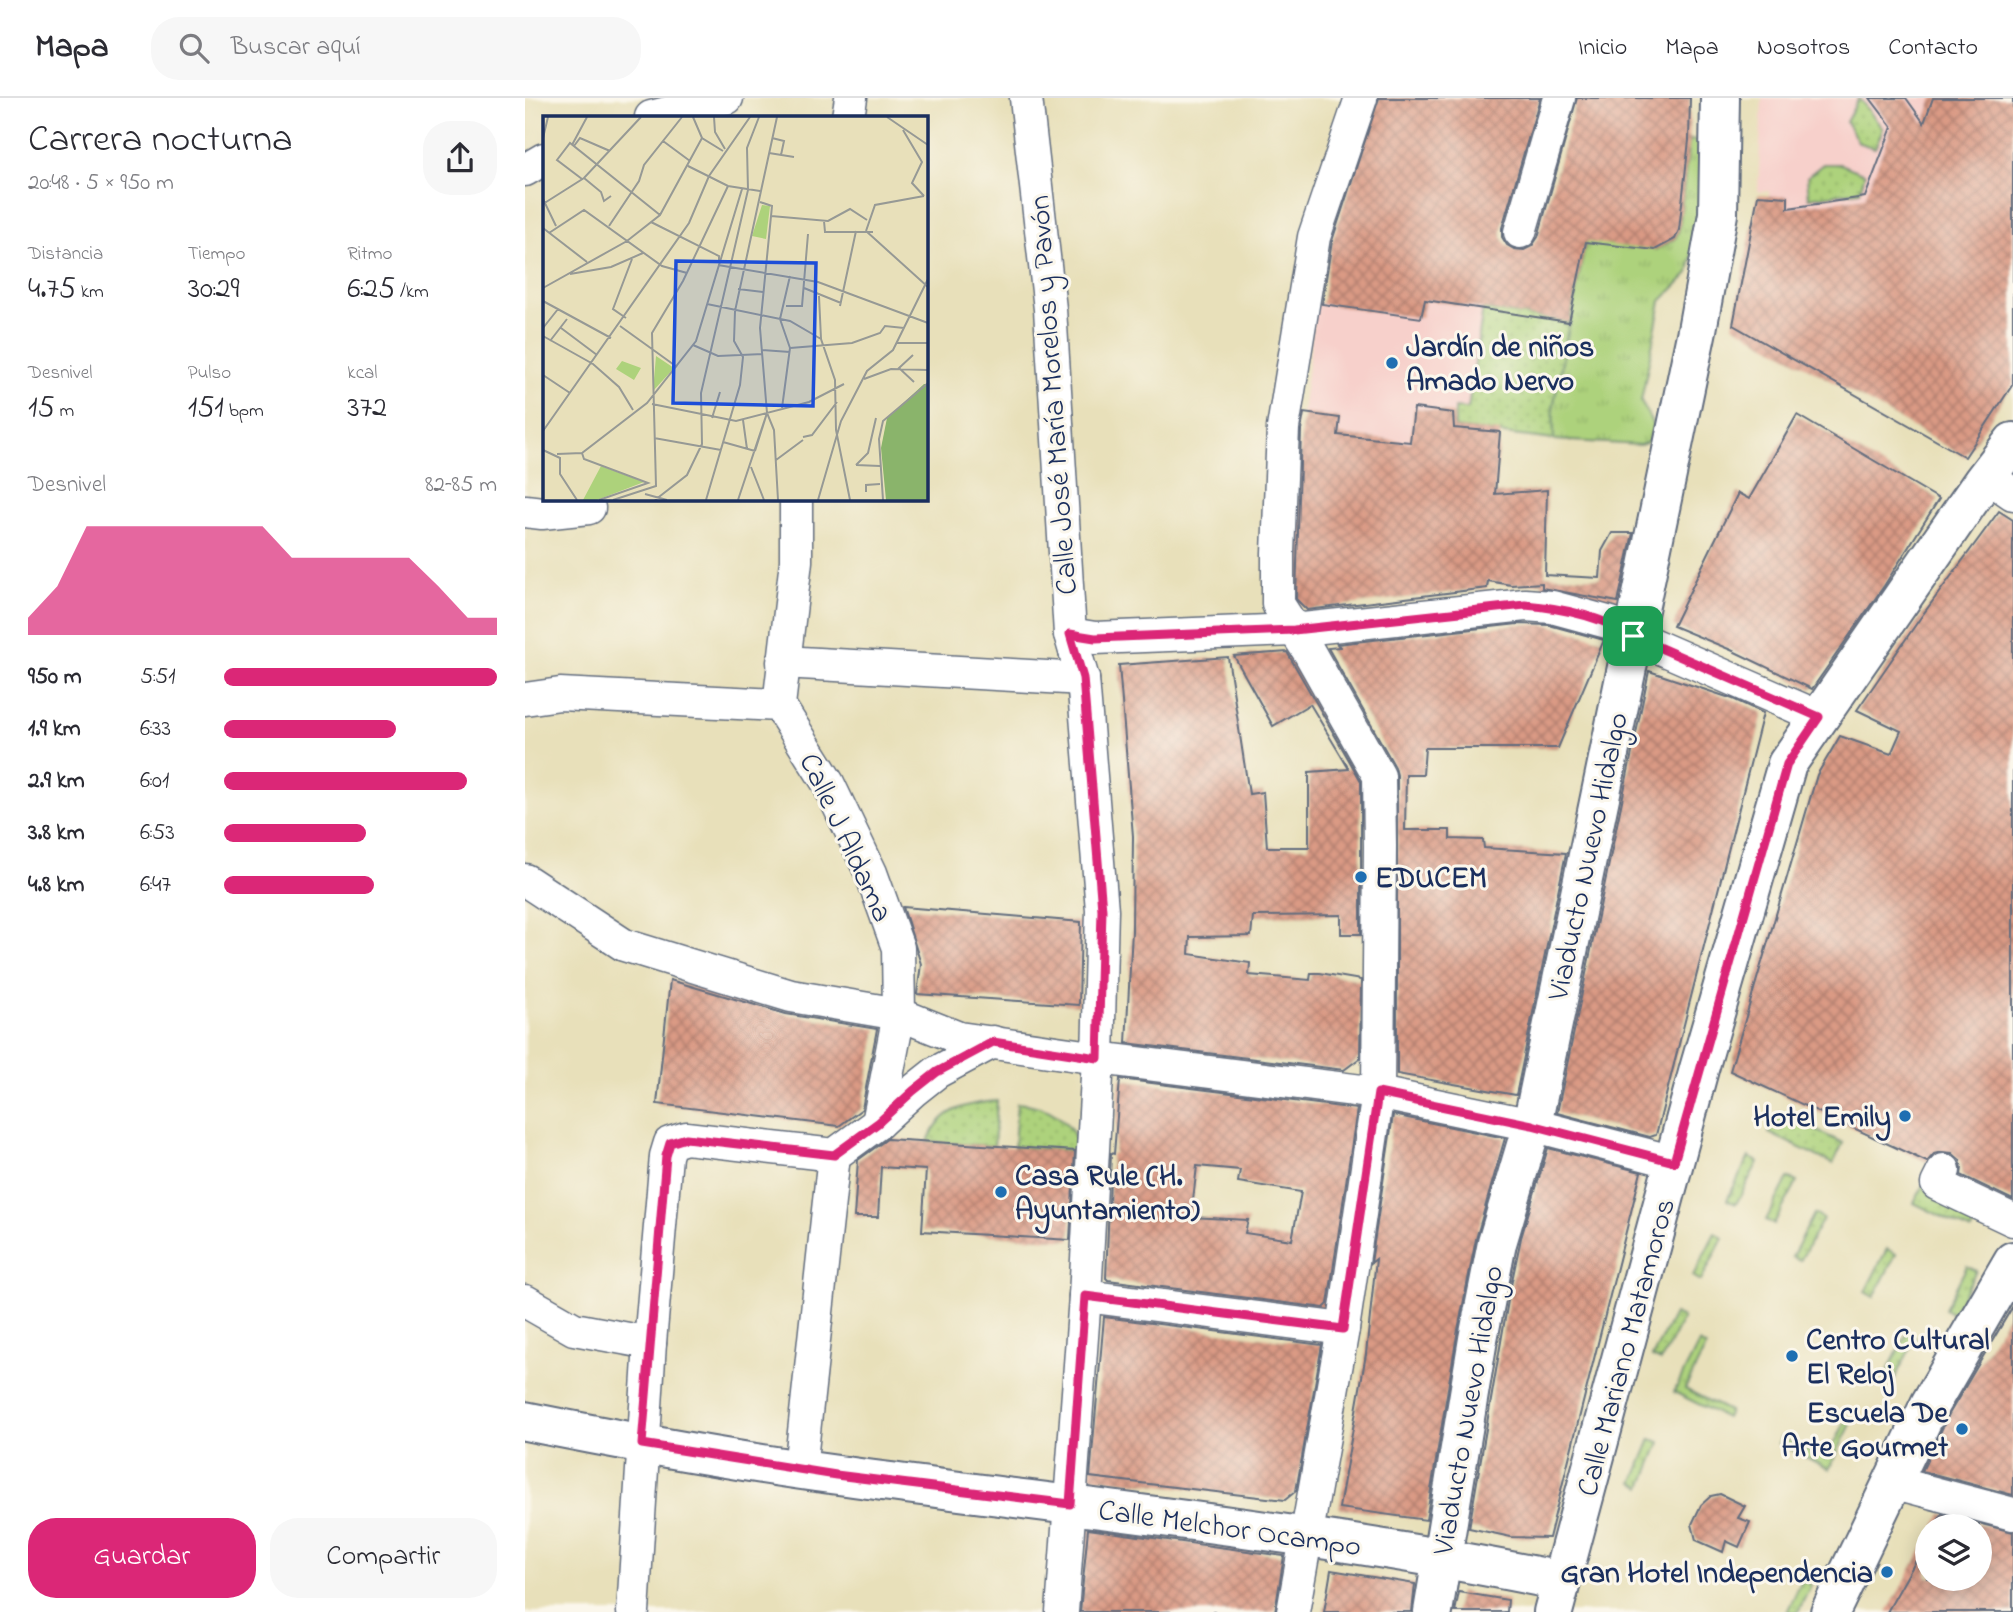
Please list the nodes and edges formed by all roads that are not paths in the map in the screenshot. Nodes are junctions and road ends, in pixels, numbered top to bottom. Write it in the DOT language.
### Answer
graph roads {
  1 [pos="727,98"];
  2 [pos="851,98"];
  3 [pos="1026,98"];
  4 [pos="1361,98"];
  5 [pos="1559,98"];
  6 [pos="1720,98"];
  7 [pos="655,116"];
  8 [pos="848,116"];
  9 [pos="543,160"];
  10 [pos="525,170"];
  11 [pos="1520,232"];
  12 [pos="2013,442"];
  13 [pos="1998,487"];
  14 [pos="796,500"];
  15 [pos="589,508"];
  16 [pos="525,511"];
  17 [pos="1294,630"];
  18 [pos="1070,634"];
  19 [pos="1633,636"];
  20 [pos="783,662"];
  21 [pos="1083,678"];
  22 [pos="525,699"];
  23 [pos="779,705"];
  24 [pos="1819,717"];
  25 [pos="525,880"];
  26 [pos="899,1014"];
  27 [pos="993,1042"];
  28 [pos="1098,1058"];
  29 [pos="1378,1093"];
  30 [pos="878,1123"];
  31 [pos="1532,1125"];
  32 [pos="834,1155"];
  33 [pos="1674,1162"];
  34 [pos="1944,1170"];
  35 [pos="2013,1220"];
  36 [pos="2013,1261"];
  37 [pos="1085,1296"];
  38 [pos="525,1301"];
  39 [pos="1343,1329"];
  40 [pos="650,1343"];
  41 [pos="525,1421"];
  42 [pos="642,1444"];
  43 [pos="800,1469"];
  44 [pos="1892,1482"];
  45 [pos="1070,1504"];
  46 [pos="2013,1514"];
  47 [pos="1308,1536"];
  48 [pos="1441,1557"];
  49 [pos="1554,1601"];
  50 [pos="633,1612"];
  51 [pos="1062,1612"];
  52 [pos="1293,1612"];
  53 [pos="1433,1612"];
  54 [pos="1830,1612"];
  1 -- 7 [label="street"];
  2 -- 8 [label="street"];
  3 -- 18 [label="street, Calle José María Morelos y Pavón"];
  4 -- 17 [label="street"];
  5 -- 11 [label="street"];
  6 -- 19 [label="street, Viaducto Nuevo Hidalgo"];
  9 -- 10 [label="street"];
  12 -- 13 [label="street, Calle Mariano Matamoros"];
  13 -- 24 [label="street, Calle Mariano Matamoros"];
  14 -- 20 [label="street"];
  15 -- 16 [label="street"];
  17 -- 18 [label="street"];
  17 -- 19 [label="street"];
  17 -- 29 [label="street"];
  18 -- 21 [label="street, Calle José María Morelos y Pavón"];
  19 -- 24 [label="street"];
  19 -- 31 [label="street, Viaducto Nuevo Hidalgo"];
  20 -- 21 [label="street"];
  20 -- 23 [label="street"];
  21 -- 28 [label="street, Calle José María Morelos y Pavón"];
  22 -- 23 [label="street"];
  23 -- 26 [label="street, Calle J Aldama"];
  24 -- 33 [label="street, Calle Mariano Matamoros"];
  25 -- 26 [label="street"];
  26 -- 27 [label="street"];
  26 -- 30 [label="street, Calle J Aldama"];
  27 -- 28 [label="street"];
  27 -- 30 [label="street"];
  28 -- 29 [label="street"];
  28 -- 37 [label="street, Calle José María Morelos y Pavón"];
  29 -- 31 [label="street"];
  29 -- 39 [label="street"];
  30 -- 32 [label="street"];
  31 -- 33 [label="street"];
  31 -- 48 [label="street, Viaducto Nuevo Hidalgo"];
  32 -- 40 [label="street"];
  32 -- 43 [label="street"];
  33 -- 49 [label="street, Calle Mariano Matamoros"];
  34 -- 35 [label="street"];
  36 -- 44 [label="street"];
  37 -- 39 [label="street"];
  37 -- 45 [label="street, Calle José María Morelos y Pavón"];
  38 -- 40 [label="street"];
  39 -- 47 [label="street"];
  40 -- 42 [label="street"];
  41 -- 42 [label="street, Calle Melchor Ocampo"];
  42 -- 43 [label="street, Calle Melchor Ocampo"];
  42 -- 50 [label="street"];
  43 -- 45 [label="street, Calle Melchor Ocampo"];
  44 -- 46 [label="street"];
  44 -- 54 [label="street"];
  45 -- 47 [label="street, Calle Melchor Ocampo"];
  45 -- 51 [label="street, Calle José María Morelos y Pavón"];
  47 -- 48 [label="street, Calle Melchor Ocampo"];
  47 -- 52 [label="street"];
  48 -- 49 [label="street, Calle Melchor Ocampo"];
  48 -- 53 [label="street, Viaducto Nuevo Hidalgo"];
}
